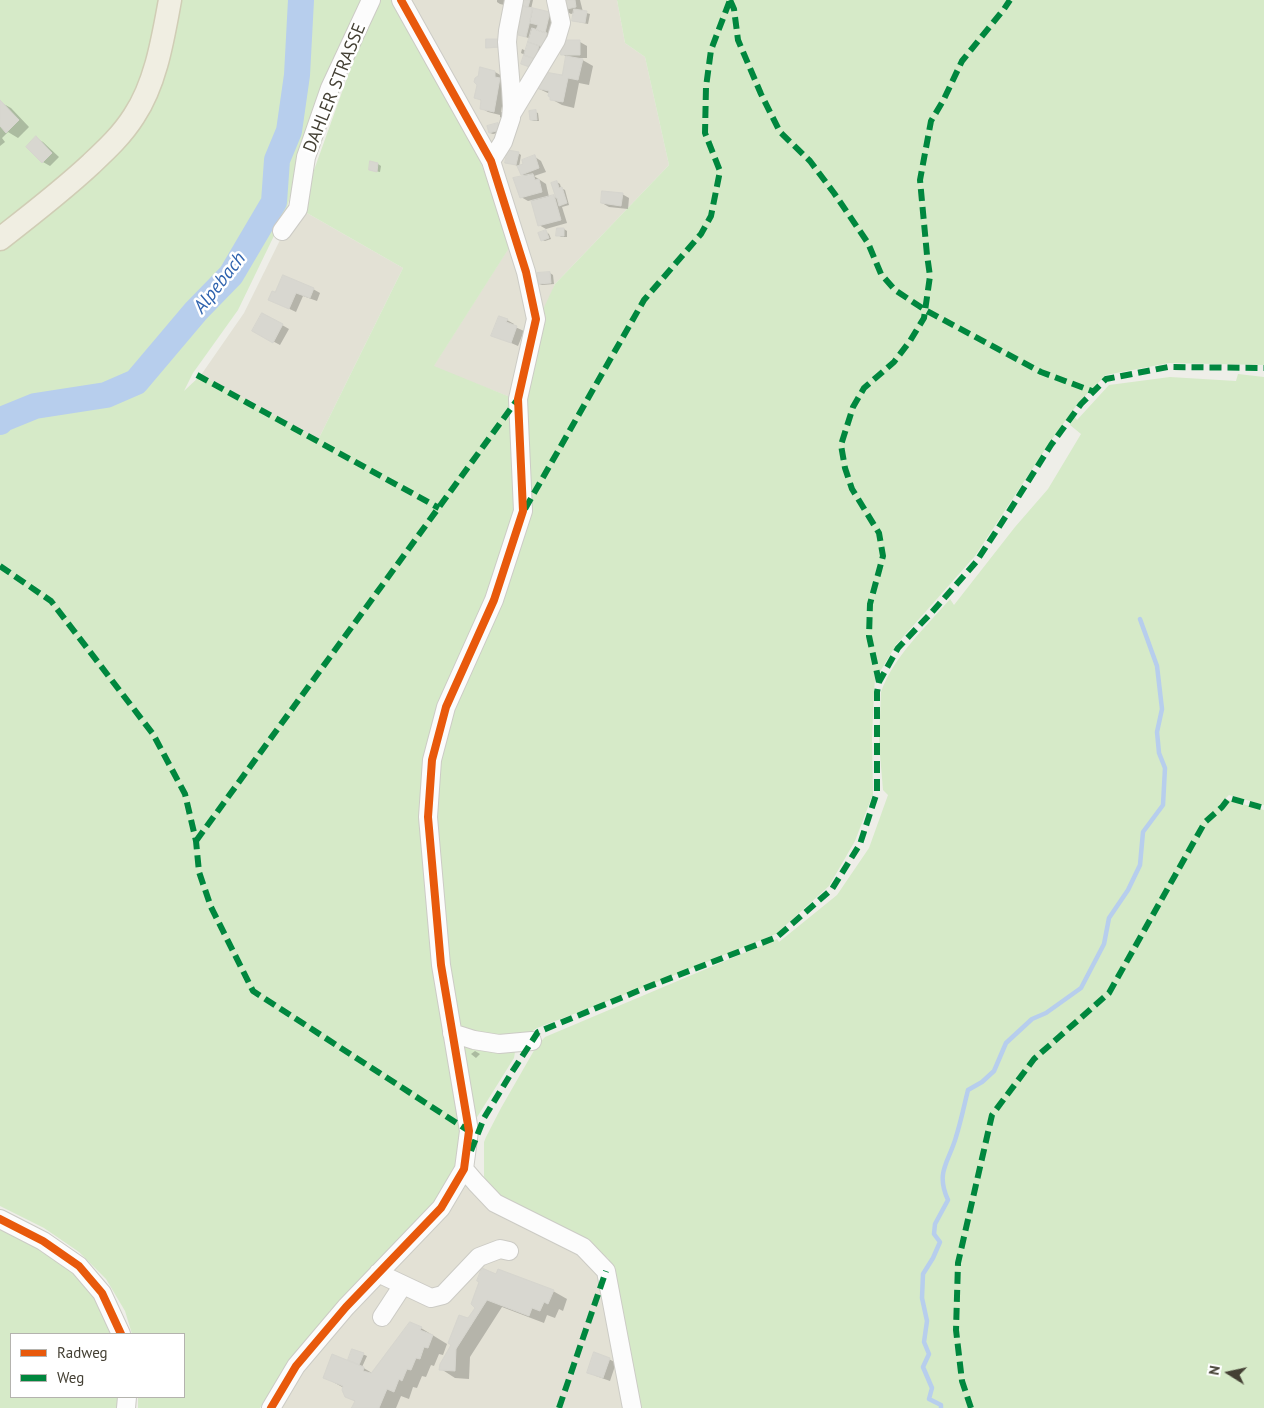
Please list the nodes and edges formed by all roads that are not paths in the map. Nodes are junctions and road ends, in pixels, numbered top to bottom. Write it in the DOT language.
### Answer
graph roads {
  1 [pos="170,0"];
  2 [pos="371,0"];
  3 [pos="401,0"];
  4 [pos="514,0"];
  5 [pos="556,0"];
  6 [pos="511,113"];
  7 [pos="491,161"];
  8 [pos="282,231"];
  9 [pos="0,239"];
  10 [pos="452,1033"];
  11 [pos="532,1040"];
  12 [pos="464,1169"];
  13 [pos="0,1219"];
  14 [pos="509,1251"];
  15 [pos="378,1273"];
  16 [pos="403,1285"];
  17 [pos="382,1317"];
  18 [pos="121,1333"];
  19 [pos="271,1408"];
  20 [pos="632,1408"];
  1 -- 9 [label="main road"];
  2 -- 8 [label="street, DAHLER STRASSE"];
  3 -- 7 [label="street"];
  4 -- 6 [label="street"];
  5 -- 6 [label="street"];
  6 -- 7 [label="street"];
  7 -- 10 [label="street"];
  10 -- 11 [label="street"];
  10 -- 12 [label="street"];
  12 -- 15 [label="street"];
  12 -- 20 [label="street"];
  13 -- 18 [label="street"];
  14 -- 16 [label="street"];
  15 -- 16 [label="street"];
  15 -- 19 [label="street"];
  16 -- 17 [label="street"];
}
